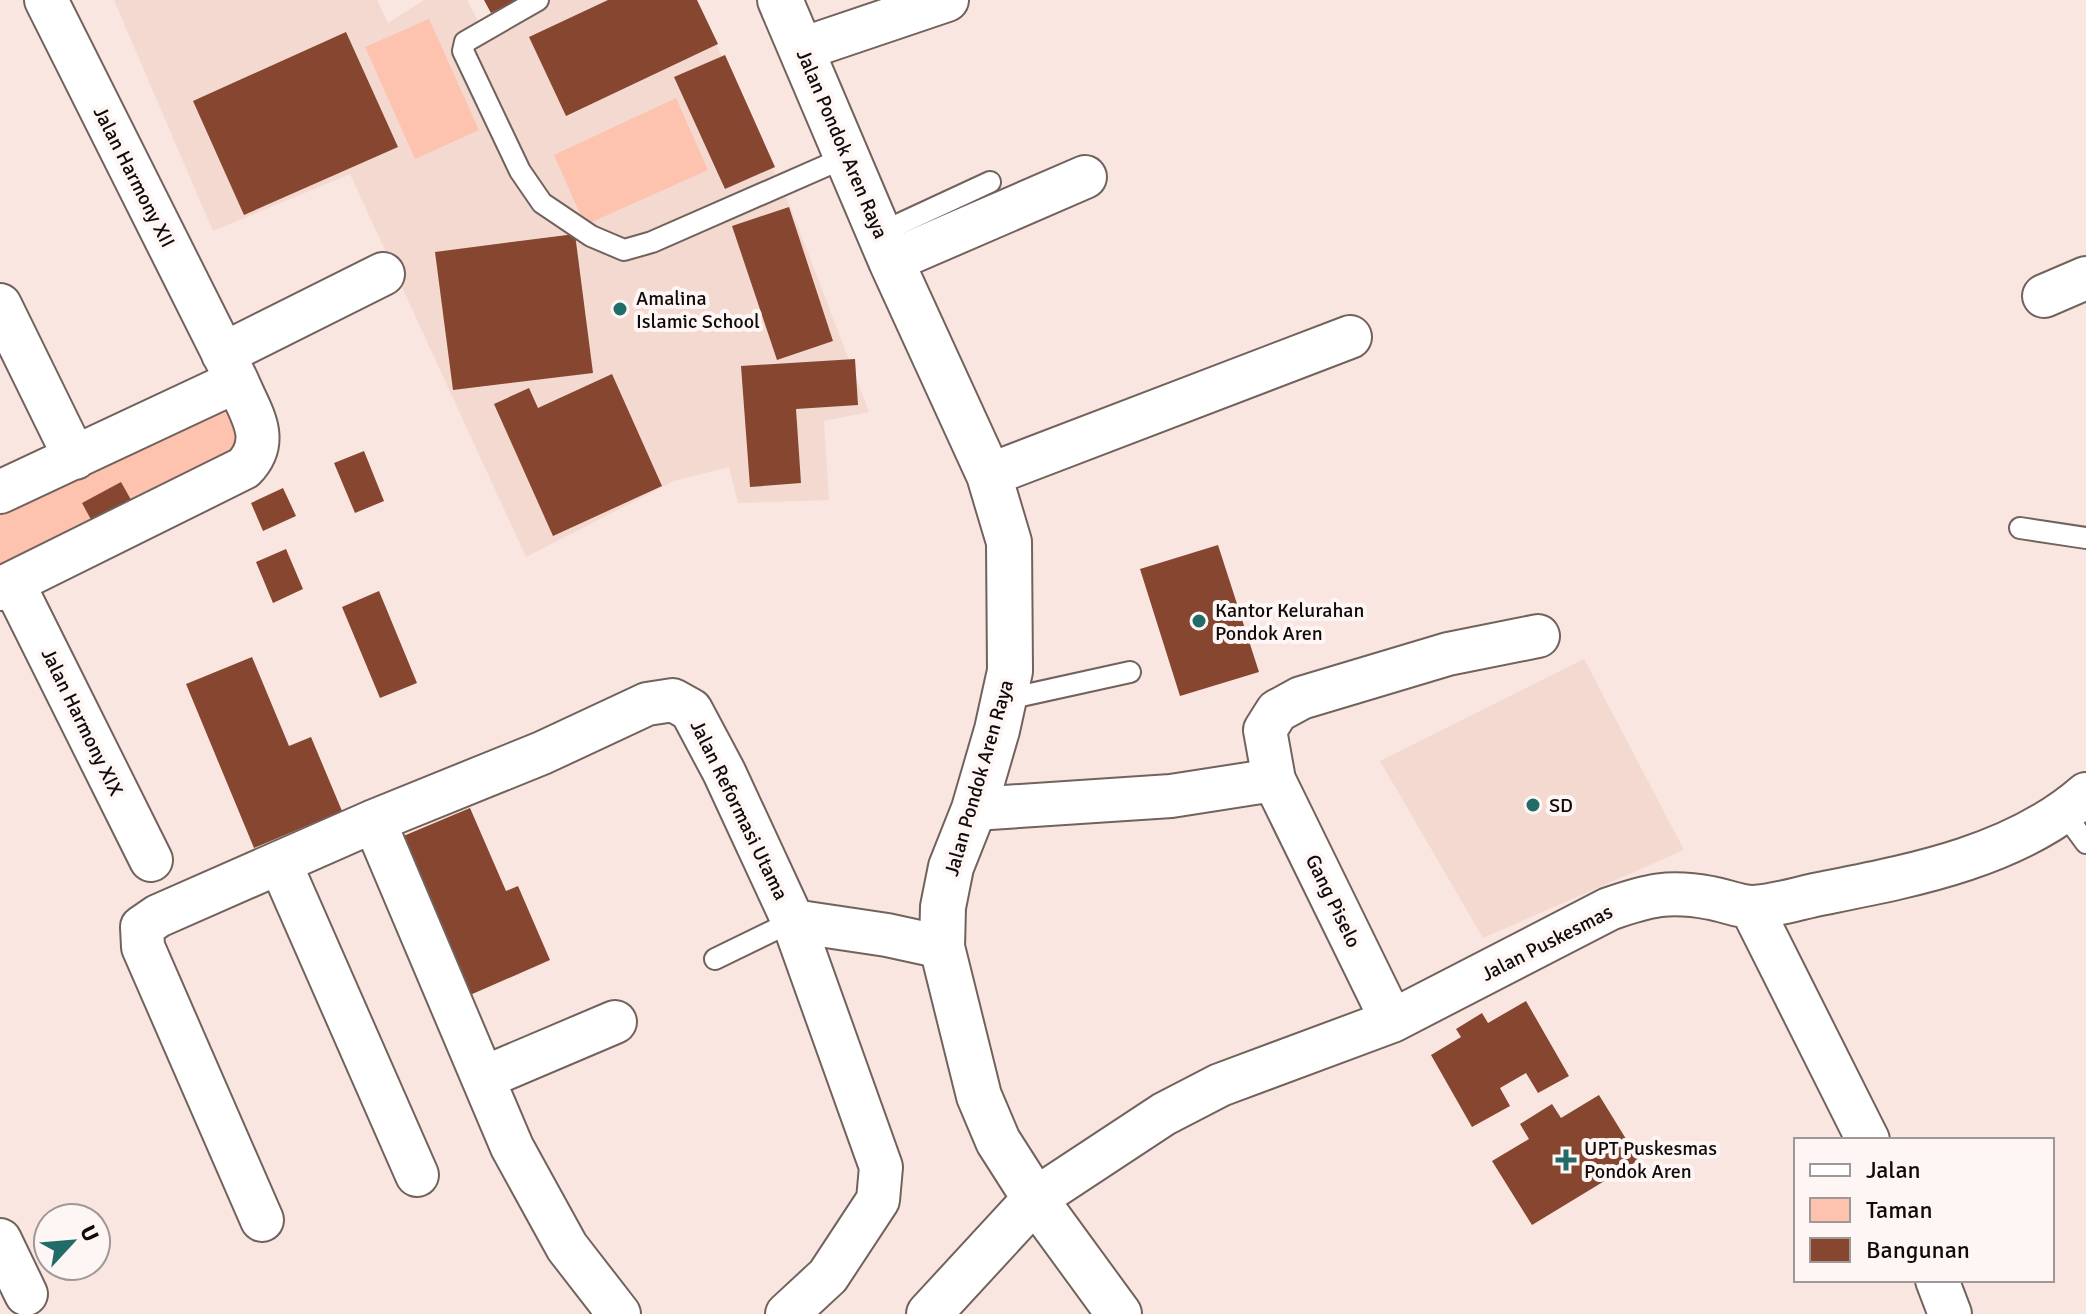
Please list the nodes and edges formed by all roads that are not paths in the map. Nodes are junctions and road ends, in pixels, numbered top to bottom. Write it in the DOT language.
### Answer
graph roads {
  1 [pos="46,0"];
  2 [pos="538,0"];
  3 [pos="780,0"];
  4 [pos="947,0"];
  5 [pos="802,49"];
  6 [pos="846,157"];
  7 [pos="1085,177"];
  8 [pos="990,182"];
  9 [pos="886,247"];
  10 [pos="383,274"];
  11 [pos="2086,278"];
  12 [pos="2044,296"];
  13 [pos="0,305"];
  14 [pos="1350,337"];
  15 [pos="230,367"];
  16 [pos="75,458"];
  17 [pos="989,475"];
  18 [pos="0,492"];
  19 [pos="2020,528"];
  20 [pos="2086,538"];
  21 [pos="6,586"];
  22 [pos="1538,636"];
  23 [pos="1130,672"];
  24 [pos="1003,700"];
  25 [pos="1274,780"];
  26 [pos="974,809"];
  27 [pos="2079,817"];
  28 [pos="374,821"];
  29 [pos="151,860"];
  30 [pos="280,863"];
  31 [pos="1751,907"];
  32 [pos="793,921"];
  33 [pos="915,941"];
  34 [pos="715,959"];
  35 [pos="1392,1021"];
  36 [pos="615,1022"];
  37 [pos="483,1078"];
  38 [pos="1867,1138"];
  39 [pos="417,1175"];
  40 [pos="1035,1199"];
  41 [pos="262,1220"];
  42 [pos="0,1240"];
  43 [pos="1938,1282"];
  44 [pos="26,1294"];
  45 [pos="619,1314"];
  46 [pos="787,1314"];
  47 [pos="929,1314"];
  48 [pos="1119,1314"];
  49 [pos="1950,1314"];
  1 -- 15 [label="street, Jalan Harmony XII"];
  2 -- 6 [label="lane"];
  3 -- 5 [label="main road, Jalan Pondok Aren Raya"];
  4 -- 5 [label="street"];
  5 -- 6 [label="main road, Jalan Pondok Aren Raya"];
  6 -- 9 [label="main road, Jalan Pondok Aren Raya"];
  7 -- 9 [label="street"];
  8 -- 9 [label="lane"];
  9 -- 17 [label="main road, Jalan Pondok Aren Raya"];
  10 -- 15 [label="street"];
  11 -- 12 [label="street"];
  13 -- 16 [label="street"];
  14 -- 17 [label="street"];
  15 -- 16 [label="street"];
  15 -- 21 [label="street, Jalan Harmony XII"];
  16 -- 18 [label="street"];
  17 -- 24 [label="main road, Jalan Pondok Aren Raya"];
  19 -- 20 [label="lane"];
  21 -- 29 [label="street, Jalan Harmony XIX"];
  22 -- 25 [label="street, Gang Piselo"];
  23 -- 24 [label="lane"];
  24 -- 26 [label="main road, Jalan Pondok Aren Raya"];
  25 -- 26 [label="street"];
  25 -- 35 [label="street, Gang Piselo"];
  26 -- 33 [label="main road, Jalan Pondok Aren Raya"];
  27 -- 31 [label="street, Jalan Puskesmas"];
  28 -- 30 [label="street"];
  28 -- 32 [label="street, Jalan Reformasi Utama"];
  28 -- 37 [label="street"];
  30 -- 39 [label="street"];
  30 -- 41 [label="street"];
  31 -- 35 [label="street, Jalan Puskesmas"];
  31 -- 38 [label="street"];
  32 -- 33 [label="street, Jalan Reformasi Utama"];
  32 -- 34 [label="lane"];
  32 -- 46 [label="street"];
  33 -- 40 [label="main road, Jalan Pondok Aren Raya"];
  35 -- 40 [label="street, Jalan Puskesmas"];
  36 -- 37 [label="street"];
  37 -- 45 [label="street"];
  40 -- 47 [label="main road"];
  40 -- 48 [label="main road, Jalan Pondok Aren Raya"];
  42 -- 44 [label="street"];
  43 -- 49 [label="street"];
}
